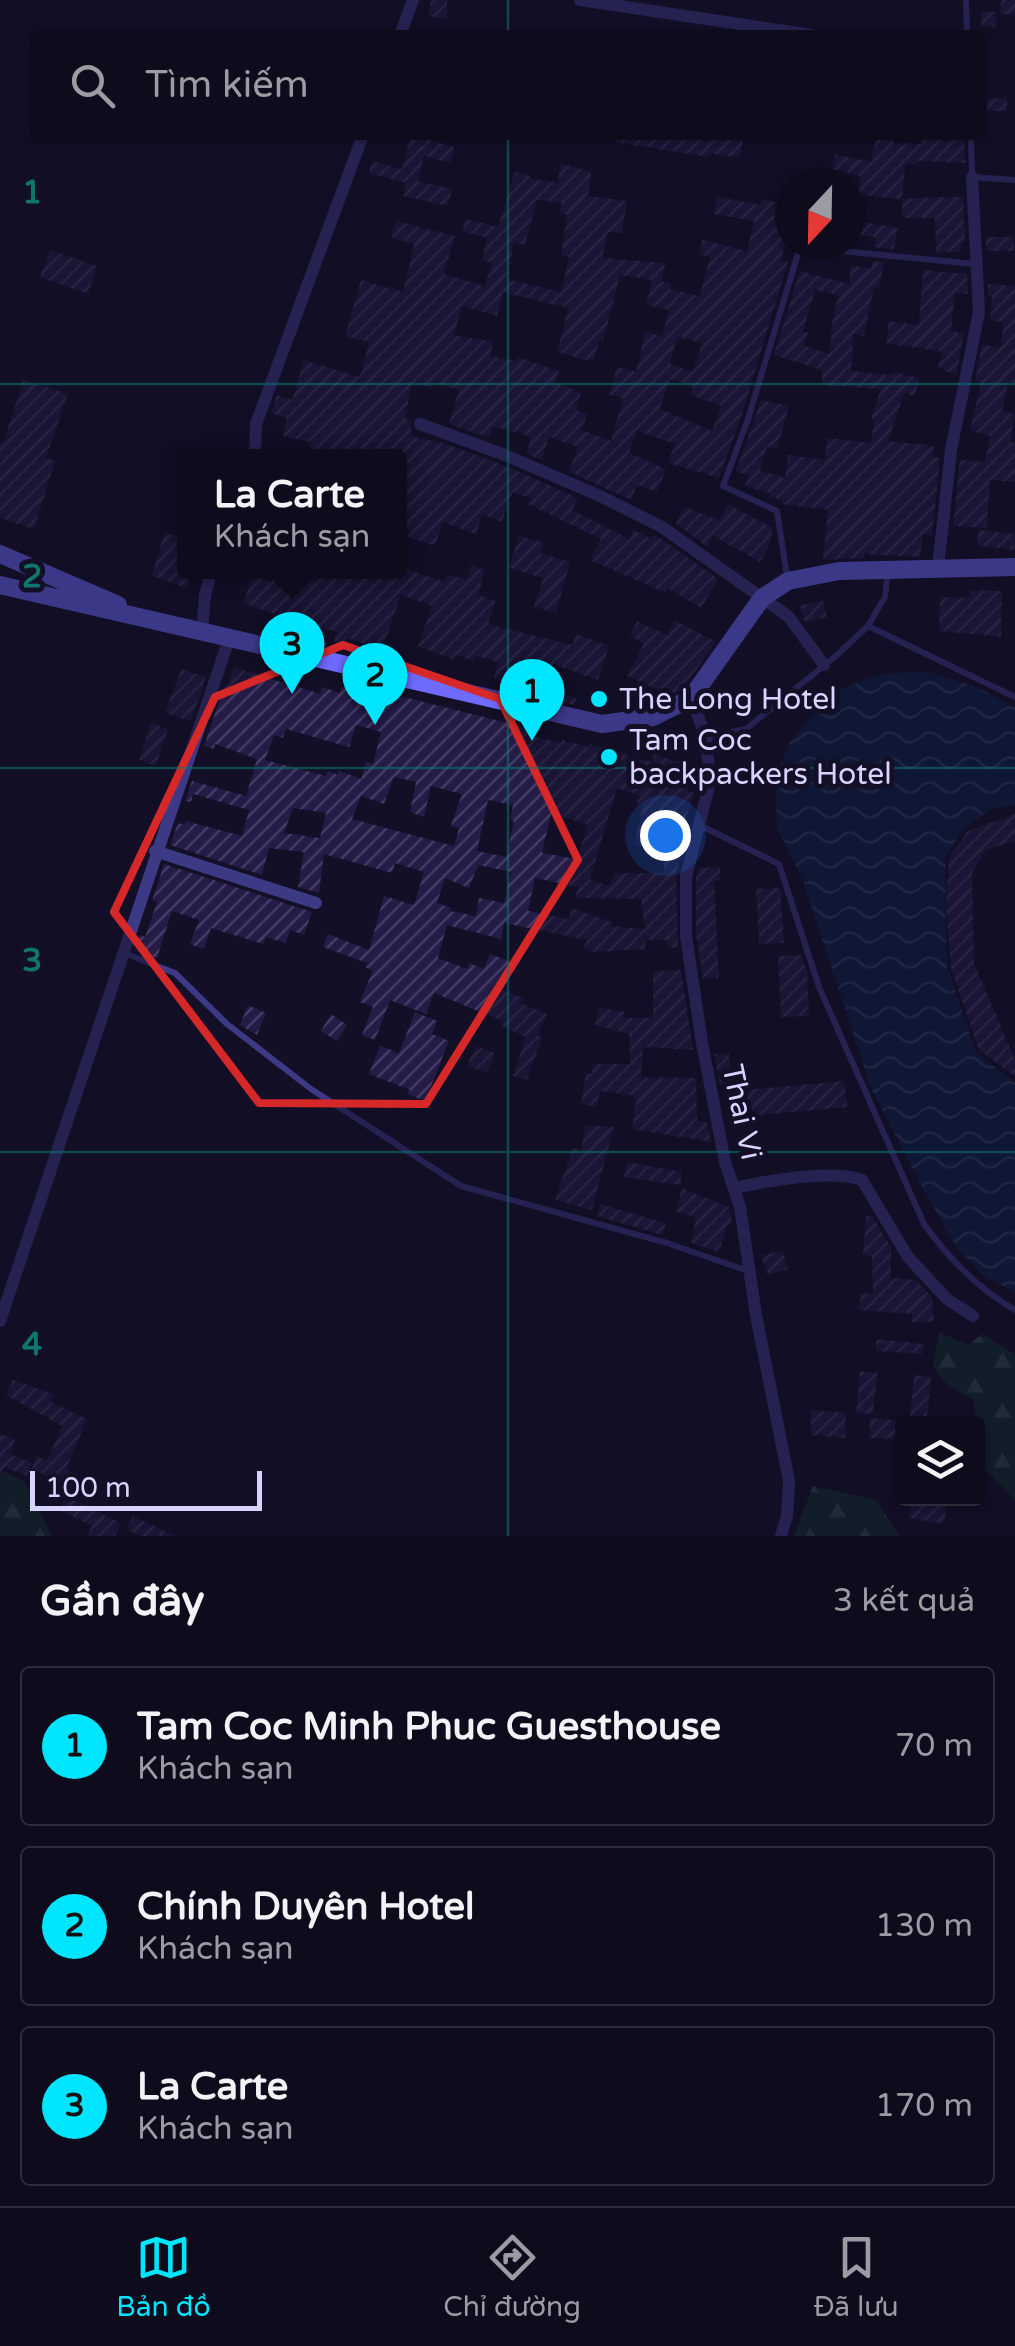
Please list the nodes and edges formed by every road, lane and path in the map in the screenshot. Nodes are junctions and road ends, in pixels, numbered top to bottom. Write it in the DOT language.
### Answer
graph roads {
  1 [pos="413,0"];
  2 [pos="581,0"];
  3 [pos="966,0"];
  4 [pos="402,30"];
  5 [pos="779,30"];
  6 [pos="967,30"];
  7 [pos="361,140"];
  8 [pos="971,140"];
  9 [pos="972,177"];
  10 [pos="1015,180"];
  11 [pos="976,264"];
  12 [pos="420,424"];
  13 [pos="254,449"];
  14 [pos="0,554"];
  15 [pos="938,567"];
  16 [pos="1015,567"];
  17 [pos="888,569"];
  18 [pos="210,579"];
  19 [pos="788,581"];
  20 [pos="0,584"];
  21 [pos="762,598"];
  22 [pos="155,622"];
  23 [pos="868,626"];
  24 [pos="202,632"];
  25 [pos="229,639"];
  26 [pos="824,665"];
  27 [pos="1015,697"];
  28 [pos="691,698"];
  29 [pos="706,737"];
  30 [pos="697,824"];
  31 [pos="155,851"];
  32 [pos="316,903"];
  33 [pos="121,952"];
  34 [pos="734,1188"];
  35 [pos="750,1271"];
  36 [pos="1015,1310"];
  37 [pos="973,1316"];
  38 [pos="0,1321"];
  39 [pos="780,1536"];
  1 -- 4 [label="street"];
  2 -- 5 [label="street"];
  3 -- 6 [label="lane"];
  7 -- 13 [label="street"];
  8 -- 9 [label="lane"];
  9 -- 10 [label="lane"];
  9 -- 11 [label="street"];
  11 -- 15 [label="street"];
  11 -- 19 [label="lane"];
  12 -- 21 [label="street"];
  14 -- 22 [label="main road"];
  15 -- 16 [label="main road"];
  15 -- 17 [label="main road"];
  17 -- 19 [label="main road"];
  17 -- 23 [label="lane"];
  18 -- 24 [label="street"];
  19 -- 21 [label="main road"];
  20 -- 22 [label="main road"];
  21 -- 26 [label="street"];
  21 -- 28 [label="main road"];
  22 -- 24 [label="main road"];
  23 -- 26 [label="lane"];
  23 -- 27 [label="lane"];
  24 -- 25 [label="main road"];
  25 -- 28 [label="main road"];
  25 -- 31 [label="street"];
  26 -- 29 [label="lane"];
  28 -- 29 [label="street, Thai Vi"];
  29 -- 30 [label="street, Thai Vi"];
  30 -- 34 [label="street, Thai Vi"];
  30 -- 36 [label="lane"];
  31 -- 32 [label="street"];
  31 -- 33 [label="street"];
  33 -- 35 [label="lane"];
  33 -- 38 [label="street"];
  34 -- 35 [label="street, Thai Vi"];
  34 -- 37 [label="street"];
  35 -- 39 [label="street, Thai Vi"];
}
